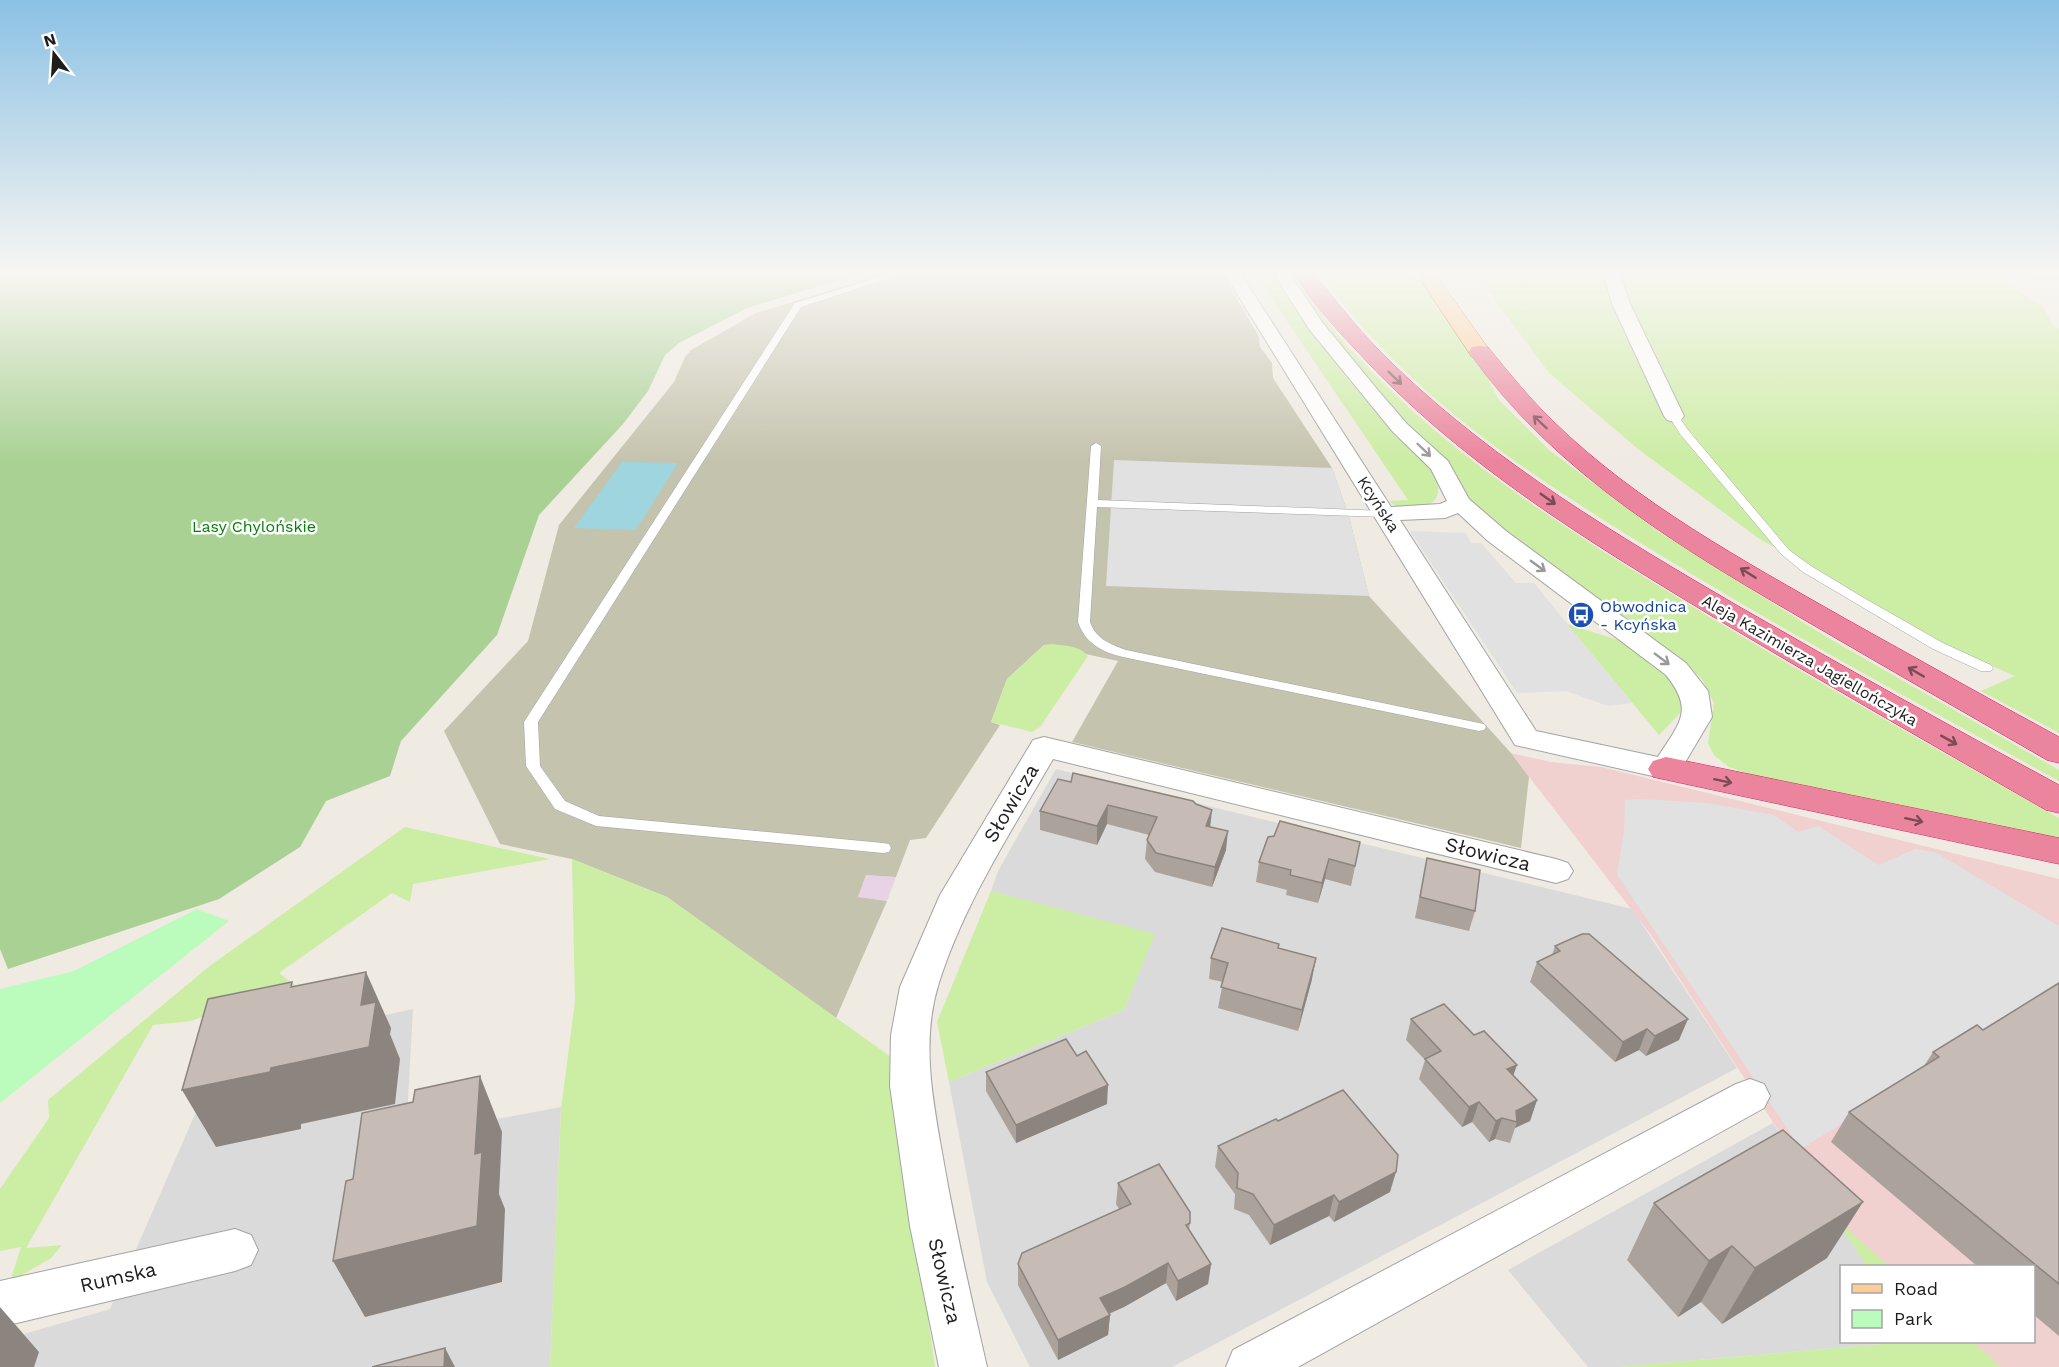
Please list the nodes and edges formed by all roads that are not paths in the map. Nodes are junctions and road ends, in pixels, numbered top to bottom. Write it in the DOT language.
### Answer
graph roads {
  1 [pos="779,335"];
  2 [pos="1271,335"];
  3 [pos="1323,335"];
  4 [pos="1354,335"];
  5 [pos="1468,335"];
  6 [pos="1635,335"];
  7 [pos="1480,352"];
  8 [pos="1674,417"];
  9 [pos="1096,446"];
  10 [pos="1091,503"];
  11 [pos="1460,503"];
  12 [pos="1385,514"];
  13 [pos="1986,668"];
  14 [pos="1479,728"];
  15 [pos="2059,752"];
  16 [pos="1665,769"];
  17 [pos="2059,801"];
  18 [pos="883,848"];
  19 [pos="2059,851"];
  20 [pos="1556,871"];
  21 [pos="1750,1096"];
  22 [pos="235,1250"];
  23 [pos="0,1304"];
  24 [pos="963,1367"];
  25 [pos="1250,1367"];
  1 -- 18 [label="lane"];
  2 -- 12 [label="street, Kcyńska"];
  3 -- 11 [label="street, one-way"];
  4 -- 17 [label="highway, Aleja Kazimierza Jagiellończyka, one-way"];
  5 -- 7 [label="main road"];
  6 -- 8 [label="street"];
  15 -- 7 [label="highway, one-way"];
  8 -- 13 [label="lane"];
  9 -- 10 [label="lane"];
  10 -- 12 [label="lane"];
  10 -- 14 [label="lane"];
  11 -- 12 [label="street"];
  11 -- 16 [label="street, one-way"];
  12 -- 16 [label="street, Kcyńska"];
  16 -- 19 [label="highway, one-way"];
  20 -- 24 [label="street, Słowicza"];
  21 -- 25 [label="street"];
  22 -- 23 [label="street, Rumska"];
}
